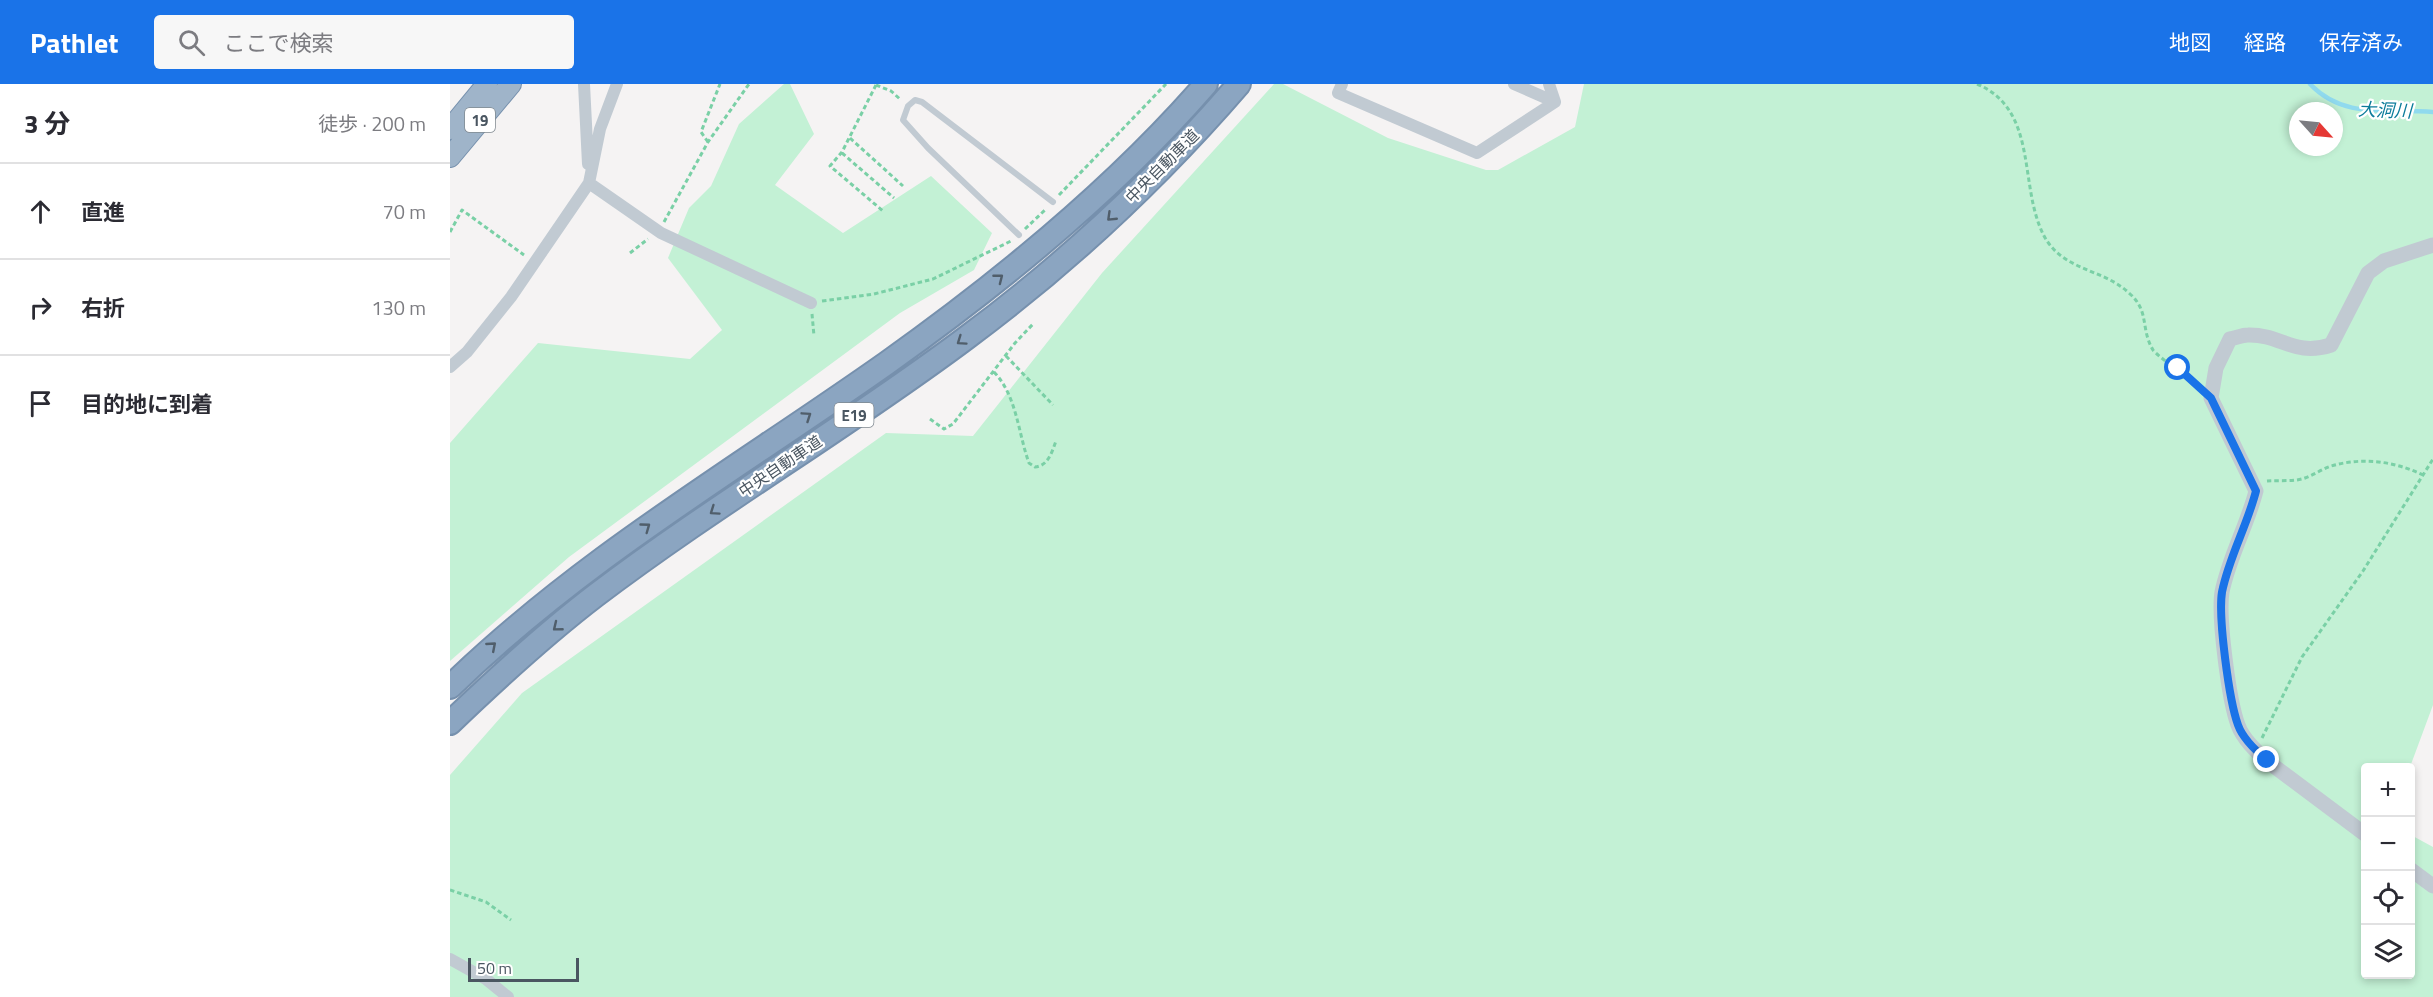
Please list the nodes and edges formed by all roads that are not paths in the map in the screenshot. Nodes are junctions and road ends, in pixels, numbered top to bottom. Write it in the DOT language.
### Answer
graph roads {
  1 [pos="488,84"];
  2 [pos="511,84"];
  3 [pos="584,84"];
  4 [pos="617,84"];
  5 [pos="1206,84"];
  6 [pos="1239,84"];
  7 [pos="1342,84"];
  8 [pos="1514,84"];
  9 [pos="1549,84"];
  10 [pos="1555,102"];
  11 [pos="450,129"];
  12 [pos="450,157"];
  13 [pos="590,183"];
  14 [pos="1053,202"];
  15 [pos="1018,235"];
  16 [pos="2433,245"];
  17 [pos="811,303"];
  18 [pos="450,367"];
  19 [pos="450,687"];
  20 [pos="450,723"];
  21 [pos="2361,831"];
  22 [pos="2413,871"];
  23 [pos="2433,886"];
  24 [pos="450,959"];
  25 [pos="508,997"];
  1 -- 11 [label="highway, 19"];
  2 -- 12 [label="highway, 19"];
  3 -- 13 [label="street"];
  4 -- 13 [label="street"];
  19 -- 5 [label="highway, 中央自動車道 / E19, one-way"];
  6 -- 20 [label="highway, 中央自動車道 / E19, one-way"];
  7 -- 10 [label="street"];
  8 -- 10 [label="street"];
  9 -- 10 [label="street"];
  13 -- 17 [label="street"];
  13 -- 18 [label="street"];
  14 -- 15 [label="lane"];
  16 -- 21 [label="street"];
  22 -- 23 [label="street"];
  24 -- 25 [label="street"];
}
